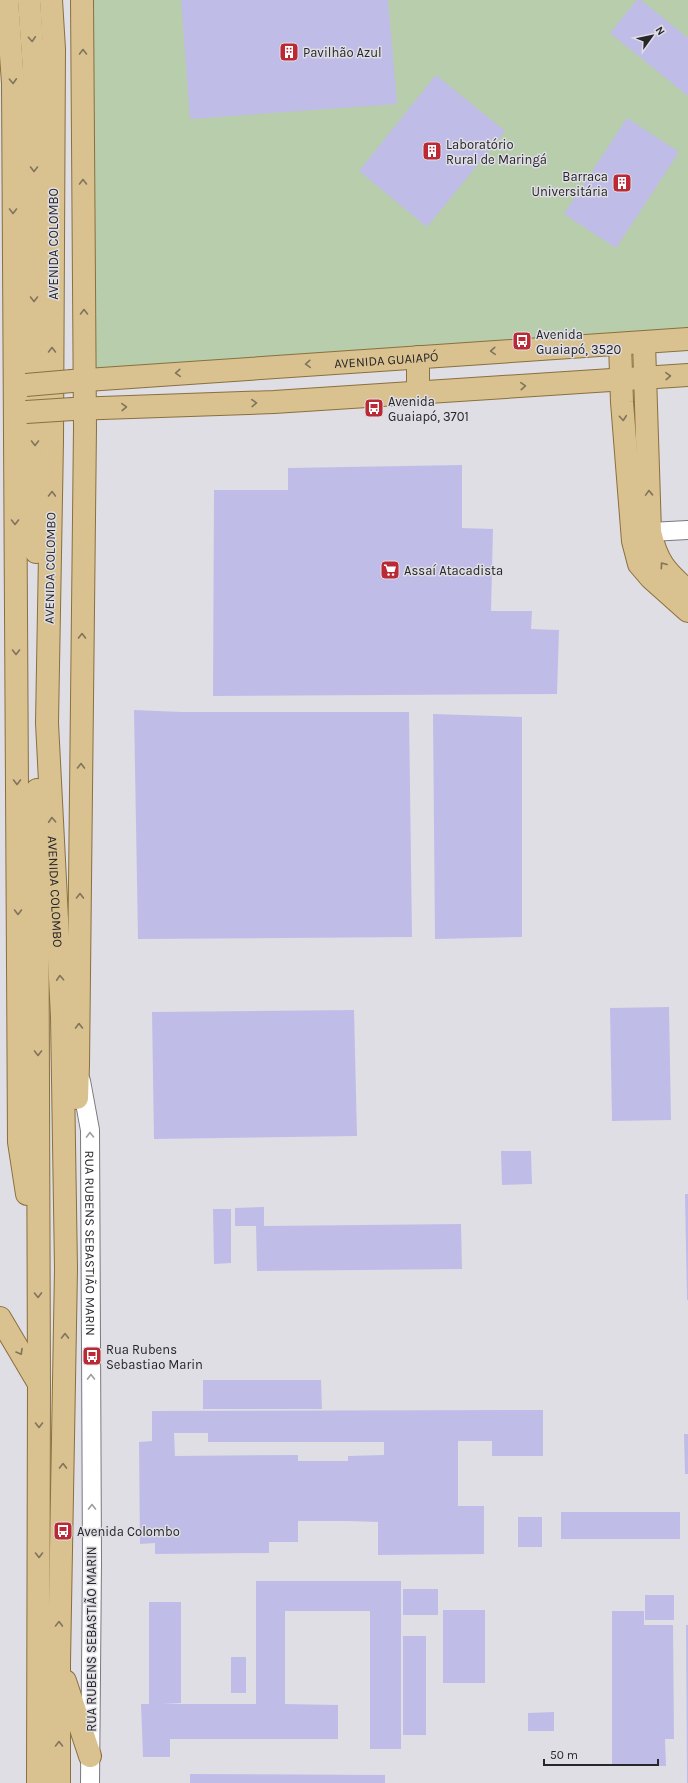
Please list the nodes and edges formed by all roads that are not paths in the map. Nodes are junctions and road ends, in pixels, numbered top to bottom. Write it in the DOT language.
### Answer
graph roads {
  1 [pos="6,0"];
  2 [pos="29,0"];
  3 [pos="51,0"];
  4 [pos="82,0"];
  5 [pos="688,339"];
  6 [pos="644,343"];
  7 [pos="620,344"];
  8 [pos="418,357"];
  9 [pos="688,375"];
  10 [pos="645,378"];
  11 [pos="620,379"];
  12 [pos="78,380"];
  13 [pos="13,386"];
  14 [pos="418,393"];
  15 [pos="79,409"];
  16 [pos="13,413"];
  17 [pos="688,530"];
  18 [pos="650,532"];
  19 [pos="688,590"];
  20 [pos="688,611"];
  21 [pos="78,1065"];
  22 [pos="38,1267"];
  23 [pos="66,1269"];
  24 [pos="0,1318"];
  25 [pos="40,1386"];
  26 [pos="59,1663"];
  27 [pos="90,1756"];
  28 [pos="38,1783"];
  29 [pos="59,1783"];
  30 [pos="90,1783"];
  1 -- 13 [label="main road, one-way"];
  2 -- 22 [label="main road, AVENIDA COLOMBO, one-way"];
  23 -- 3 [label="main road, AVENIDA COLOMBO, one-way"];
  12 -- 4 [label="main road, one-way"];
  5 -- 6 [label="main road, AVENIDA GUAIAPÓ"];
  6 -- 7 [label="main road, AVENIDA GUAIAPÓ"];
  6 -- 10 [label="main road"];
  7 -- 8 [label="main road, AVENIDA GUAIAPÓ, one-way"];
  7 -- 11 [label="main road"];
  8 -- 12 [label="main road, AVENIDA GUAIAPÓ, one-way"];
  8 -- 14 [label="main road"];
  10 -- 9 [label="main road, one-way"];
  10 -- 11 [label="main road"];
  18 -- 10 [label="main road, one-way"];
  14 -- 11 [label="main road, one-way"];
  11 -- 20 [label="main road, one-way"];
  12 -- 13 [label="main road, AVENIDA GUAIAPÓ, bridge"];
  12 -- 15 [label="main road"];
  13 -- 16 [label="main road"];
  15 -- 14 [label="main road, one-way"];
  15 -- 16 [label="main road, bridge"];
  21 -- 15 [label="main road, one-way"];
  16 -- 22 [label="main road, one-way"];
  17 -- 18 [label="street"];
  19 -- 18 [label="main road, one-way"];
  21 -- 23 [label="main road"];
  27 -- 21 [label="street, RUA RUBENS SEBASTIÃO MARIN, one-way"];
  22 -- 25 [label="main road, AVENIDA COLOMBO, one-way"];
  26 -- 23 [label="main road, AVENIDA COLOMBO, one-way"];
  24 -- 25 [label="main road, one-way"];
  25 -- 28 [label="main road, AVENIDA COLOMBO, one-way"];
  26 -- 27 [label="main road"];
  29 -- 26 [label="main road, AVENIDA COLOMBO, one-way"];
  27 -- 30 [label="street, RUA RUBENS SEBASTIÃO MARIN"];
}
